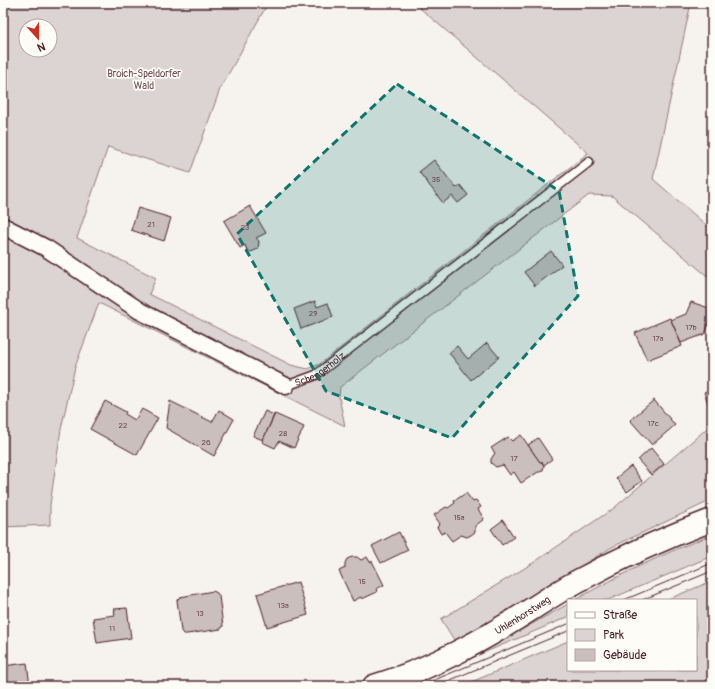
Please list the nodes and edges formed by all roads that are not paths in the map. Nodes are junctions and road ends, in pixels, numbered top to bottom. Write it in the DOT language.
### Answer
graph roads {
  1 [pos="589,162"];
  2 [pos="3,226"];
  3 [pos="286,386"];
  4 [pos="712,520"];
  5 [pos="374,686"];
  1 -- 3 [label="lane, Schengerholz"];
  2 -- 3 [label="street, Schengerholz"];
  4 -- 5 [label="main road, Uhlenhorstweg"];
}
